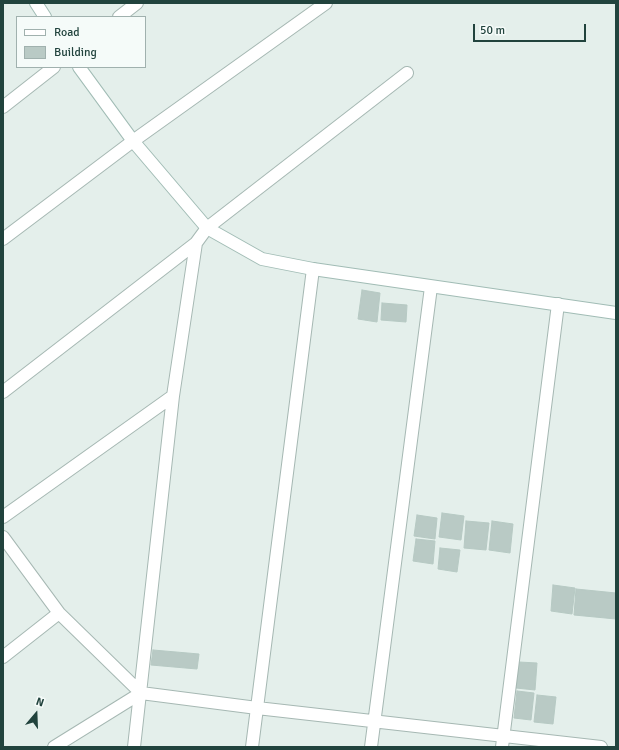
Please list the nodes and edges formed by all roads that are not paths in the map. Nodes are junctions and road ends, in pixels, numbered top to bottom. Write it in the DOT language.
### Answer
graph roads {
  1 [pos="36,3"];
  2 [pos="137,3"];
  3 [pos="326,3"];
  4 [pos="44,16"];
  5 [pos="120,16"];
  6 [pos="53,68"];
  7 [pos="79,68"];
  8 [pos="407,73"];
  9 [pos="3,107"];
  10 [pos="133,141"];
  11 [pos="207,228"];
  12 [pos="3,239"];
  13 [pos="196,243"];
  14 [pos="313,269"];
  15 [pos="431,287"];
  16 [pos="558,304"];
  17 [pos="616,313"];
  18 [pos="3,392"];
  19 [pos="173,396"];
  20 [pos="3,517"];
  21 [pos="3,537"];
  22 [pos="59,613"];
  23 [pos="3,657"];
  24 [pos="141,693"];
  25 [pos="257,708"];
  26 [pos="374,721"];
  27 [pos="503,742"];
  28 [pos="54,747"];
  29 [pos="134,747"];
  30 [pos="252,747"];
  31 [pos="371,747"];
  32 [pos="601,747"];
  1 -- 4 [label="street"];
  2 -- 5 [label="street"];
  3 -- 10 [label="street"];
  6 -- 9 [label="street"];
  7 -- 10 [label="street"];
  8 -- 11 [label="street"];
  10 -- 11 [label="street"];
  10 -- 12 [label="street"];
  11 -- 13 [label="street"];
  11 -- 14 [label="street"];
  13 -- 18 [label="street"];
  13 -- 19 [label="street"];
  14 -- 15 [label="street"];
  14 -- 25 [label="street"];
  15 -- 16 [label="street"];
  15 -- 26 [label="street"];
  16 -- 17 [label="street"];
  16 -- 27 [label="street"];
  19 -- 20 [label="street"];
  19 -- 24 [label="street"];
  21 -- 22 [label="street"];
  22 -- 23 [label="street"];
  22 -- 24 [label="street"];
  24 -- 25 [label="street"];
  24 -- 28 [label="street"];
  24 -- 29 [label="street"];
  25 -- 26 [label="street"];
  25 -- 30 [label="street"];
  26 -- 27 [label="street"];
  26 -- 31 [label="street"];
  27 -- 32 [label="street"];
}
